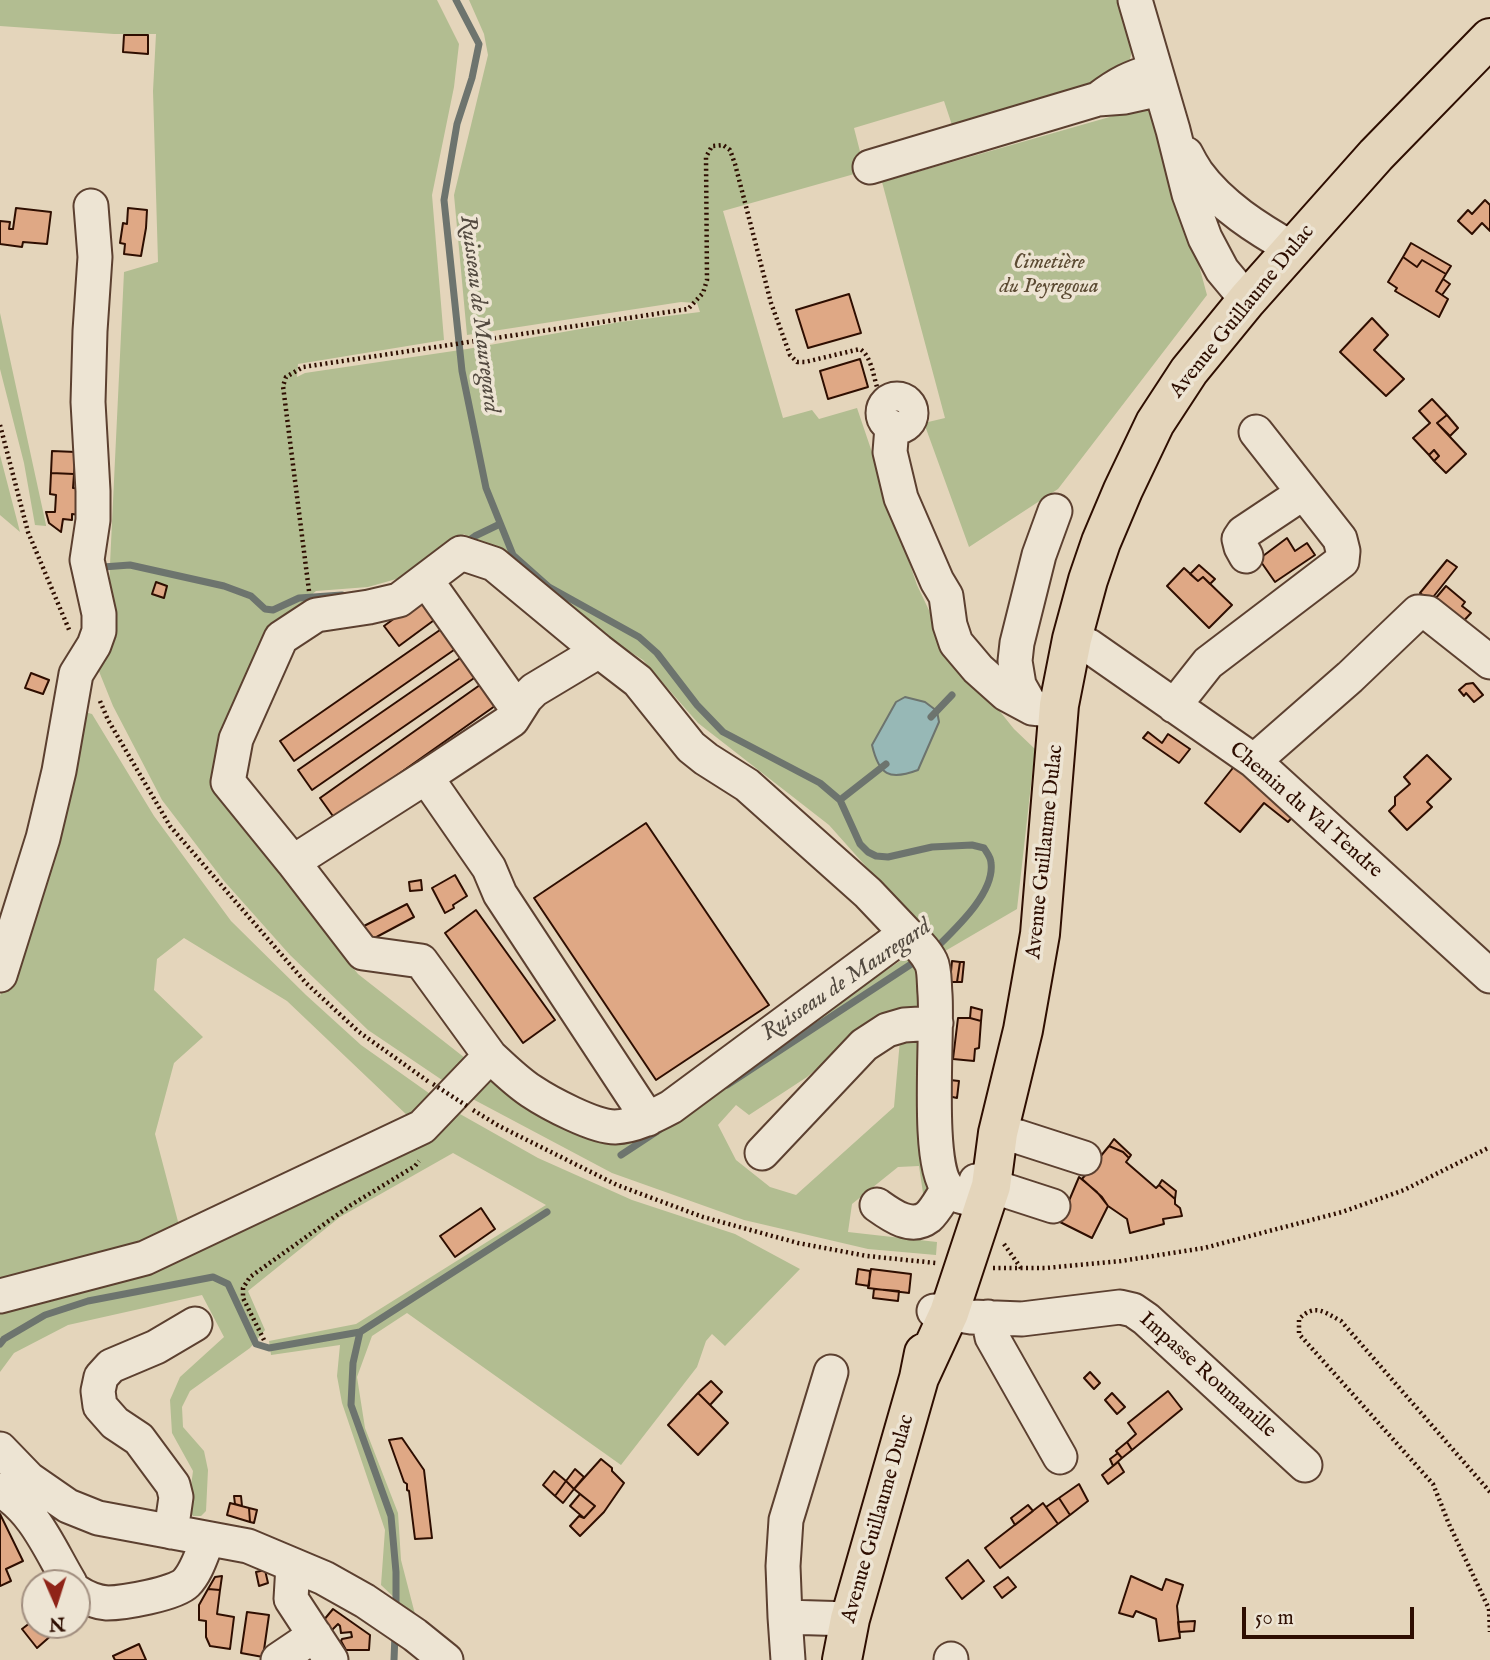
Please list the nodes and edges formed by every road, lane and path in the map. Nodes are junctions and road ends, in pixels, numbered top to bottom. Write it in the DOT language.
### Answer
graph roads {
  1 [pos="1135,0"];
  2 [pos="1490,38"];
  3 [pos="1158,79"];
  4 [pos="870,167"];
  5 [pos="91,206"];
  6 [pos="1211,209"];
  7 [pos="1293,248"];
  8 [pos="1247,300"];
  9 [pos="877,387"];
  10 [pos="0,425"];
  11 [pos="892,427"];
  12 [pos="1256,432"];
  13 [pos="1303,493"];
  14 [pos="1055,511"];
  15 [pos="1246,556"];
  16 [pos="426,580"];
  17 [pos="308,590"];
  18 [pos="1072,639"];
  19 [pos="599,651"];
  20 [pos="83,662"];
  21 [pos="1490,662"];
  22 [pos="1174,706"];
  23 [pos="1045,709"];
  24 [pos="519,710"];
  25 [pos="1254,761"];
  26 [pos="426,777"];
  27 [pos="293,862"];
  28 [pos="919,947"];
  29 [pos="0,975"];
  30 [pos="1490,976"];
  31 [pos="936,1023"];
  32 [pos="490,1056"];
  33 [pos="648,1119"];
  34 [pos="998,1133"];
  35 [pos="1490,1147"];
  36 [pos="762,1153"];
  37 [pos="421,1158"];
  38 [pos="1084,1158"];
  39 [pos="971,1189"];
  40 [pos="877,1205"];
  41 [pos="1054,1206"];
  42 [pos="944,1264"];
  43 [pos="990,1268"];
  44 [pos="0,1296"];
  45 [pos="942,1312"];
  46 [pos="988,1317"];
  47 [pos="195,1324"];
  48 [pos="264,1340"];
  49 [pos="831,1372"];
  50 [pos="0,1449"];
  51 [pos="1060,1457"];
  52 [pos="1305,1465"];
  53 [pos="0,1490"];
  54 [pos="1490,1492"];
  55 [pos="171,1532"];
  56 [pos="208,1539"];
  57 [pos="293,1565"];
  58 [pos="61,1569"];
  59 [pos="91,1599"];
  60 [pos="785,1617"];
  61 [pos="850,1619"];
  62 [pos="1490,1632"];
  63 [pos="323,1648"];
  64 [pos="443,1659"];
  65 [pos="278,1660"];
  66 [pos="788,1660"];
  67 [pos="842,1660"];
  1 -- 3 [label="street"];
  2 -- 7 [label="main road, Avenue Guillaume Dulac"];
  3 -- 4 [label="street"];
  3 -- 6 [label="street"];
  5 -- 20 [label="street"];
  6 -- 7 [label="street"];
  6 -- 8 [label="street"];
  7 -- 8 [label="main road, Avenue Guillaume Dulac"];
  8 -- 18 [label="main road, Avenue Guillaume Dulac"];
  9 -- 17 [label="path"];
  10 -- 20 [label="path"];
  11 -- 23 [label="street"];
  12 -- 13 [label="street"];
  13 -- 15 [label="street"];
  13 -- 22 [label="street"];
  14 -- 23 [label="street"];
  16 -- 19 [label="street"];
  16 -- 24 [label="street"];
  16 -- 27 [label="street"];
  18 -- 22 [label="street, Chemin du Val Tendre"];
  18 -- 23 [label="main road, Avenue Guillaume Dulac"];
  19 -- 24 [label="street"];
  19 -- 28 [label="street"];
  20 -- 29 [label="street"];
  20 -- 42 [label="path, bridge"];
  21 -- 25 [label="street"];
  22 -- 25 [label="street, Chemin du Val Tendre"];
  23 -- 34 [label="main road, Avenue Guillaume Dulac"];
  24 -- 26 [label="street"];
  25 -- 30 [label="street, Chemin du Val Tendre"];
  26 -- 27 [label="street"];
  26 -- 33 [label="street"];
  27 -- 32 [label="street"];
  28 -- 31 [label="street"];
  28 -- 33 [label="street"];
  31 -- 36 [label="street"];
  31 -- 39 [label="street"];
  32 -- 33 [label="street"];
  32 -- 44 [label="street"];
  34 -- 38 [label="street"];
  34 -- 39 [label="main road, Avenue Guillaume Dulac"];
  35 -- 43 [label="path"];
  37 -- 48 [label="path"];
  39 -- 40 [label="street"];
  39 -- 41 [label="street"];
  39 -- 45 [label="main road, Avenue Guillaume Dulac"];
  45 -- 46 [label="street, Impasse Roumanille"];
  45 -- 61 [label="main road, Avenue Guillaume Dulac"];
  46 -- 51 [label="street"];
  46 -- 52 [label="street, Impasse Roumanille"];
  47 -- 55 [label="street"];
  49 -- 60 [label="street"];
  50 -- 55 [label="street"];
  53 -- 58 [label="street"];
  54 -- 62 [label="path"];
  55 -- 56 [label="street"];
  56 -- 57 [label="street"];
  56 -- 59 [label="street"];
  57 -- 63 [label="street"];
  57 -- 64 [label="street"];
  60 -- 61 [label="street"];
  60 -- 66 [label="street"];
  61 -- 67 [label="main road, Avenue Guillaume Dulac"];
  63 -- 65 [label="street"];
}
